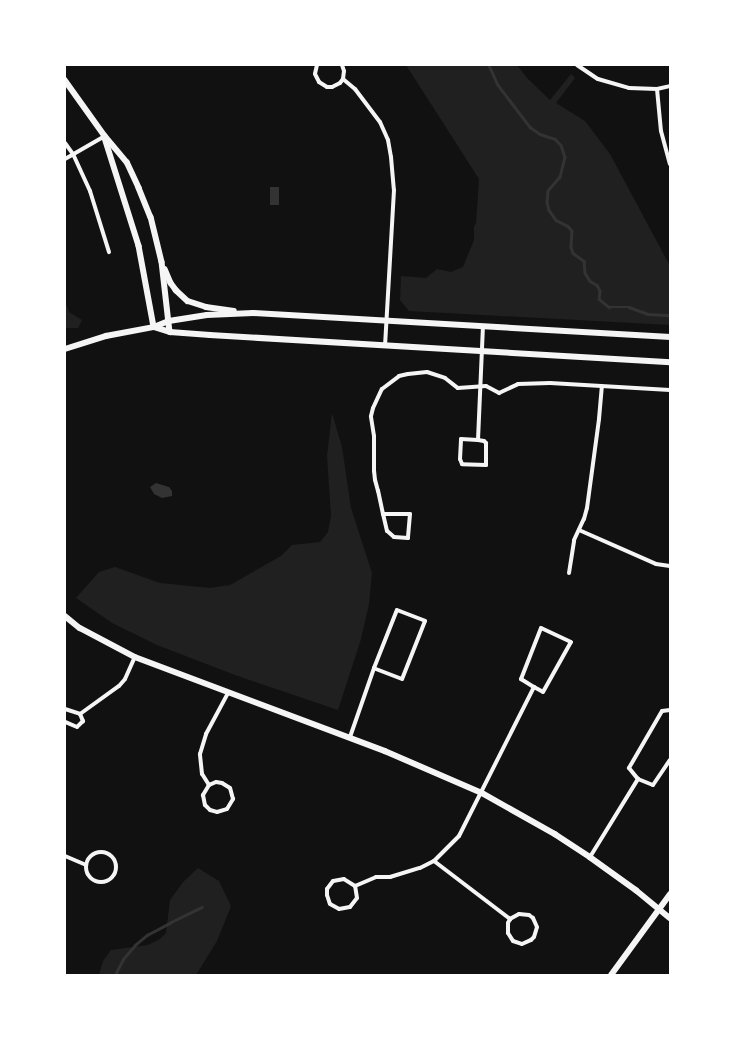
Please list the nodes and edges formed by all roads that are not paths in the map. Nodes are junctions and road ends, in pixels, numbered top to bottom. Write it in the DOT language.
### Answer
graph roads {
  1 [pos="317,65"];
  2 [pos="342,65"];
  3 [pos="577,65"];
  4 [pos="343,79"];
  5 [pos="65,80"];
  6 [pos="670,86"];
  7 [pos="657,89"];
  8 [pos="105,136"];
  9 [pos="65,142"];
  10 [pos="73,154"];
  11 [pos="65,159"];
  12 [pos="670,164"];
  13 [pos="109,252"];
  14 [pos="162,262"];
  15 [pos="253,313"];
  16 [pos="387,320"];
  17 [pos="169,321"];
  18 [pos="154,327"];
  19 [pos="483,327"];
  20 [pos="170,332"];
  21 [pos="670,337"];
  22 [pos="385,346"];
  23 [pos="65,349"];
  24 [pos="483,351"];
  25 [pos="670,362"];
  26 [pos="480,385"];
  27 [pos="602,386"];
  28 [pos="670,390"];
  29 [pos="478,440"];
  30 [pos="383,514"];
  31 [pos="579,530"];
  32 [pos="670,566"];
  33 [pos="569,573"];
  34 [pos="65,616"];
  35 [pos="135,657"];
  36 [pos="374,668"];
  37 [pos="534,687"];
  38 [pos="228,693"];
  39 [pos="65,708"];
  40 [pos="670,710"];
  41 [pos="80,714"];
  42 [pos="65,722"];
  43 [pos="350,737"];
  44 [pos="670,760"];
  45 [pos="638,779"];
  46 [pos="209,785"];
  47 [pos="482,793"];
  48 [pos="65,856"];
  49 [pos="590,857"];
  50 [pos="434,861"];
  51 [pos="86,865"];
  52 [pos="355,886"];
  53 [pos="670,894"];
  54 [pos="660,908"];
  55 [pos="670,918"];
  56 [pos="510,919"];
  57 [pos="611,975"];
  1 -- 4 [label="street"];
  2 -- 4 [label="street"];
  3 -- 7 [label="street"];
  4 -- 16 [label="street"];
  5 -- 8 [label="street"];
  6 -- 7 [label="street"];
  7 -- 12 [label="street"];
  8 -- 10 [label="street"];
  8 -- 14 [label="street"];
  8 -- 18 [label="street"];
  9 -- 10 [label="street"];
  10 -- 11 [label="street"];
  10 -- 13 [label="street"];
  14 -- 15 [label="street"];
  14 -- 17 [label="street"];
  15 -- 16 [label="street"];
  15 -- 17 [label="street"];
  16 -- 19 [label="street"];
  16 -- 22 [label="street"];
  17 -- 18 [label="street"];
  17 -- 20 [label="street"];
  18 -- 20 [label="street"];
  18 -- 23 [label="street"];
  19 -- 21 [label="street"];
  19 -- 24 [label="street"];
  20 -- 22 [label="street"];
  22 -- 24 [label="street"];
  24 -- 25 [label="street"];
  24 -- 26 [label="street"];
  26 -- 27 [label="street"];
  26 -- 29 [label="street"];
  26 -- 30 [label="street"];
  27 -- 28 [label="street"];
  27 -- 31 [label="street"];
  29 -- 29 [label="street"];
  30 -- 30 [label="street"];
  31 -- 32 [label="street"];
  31 -- 33 [label="street"];
  34 -- 35 [label="street"];
  35 -- 38 [label="street"];
  35 -- 41 [label="street"];
  36 -- 36 [label="street"];
  36 -- 43 [label="street"];
  37 -- 37 [label="street"];
  37 -- 47 [label="street"];
  38 -- 43 [label="street"];
  38 -- 46 [label="street"];
  39 -- 41 [label="street"];
  40 -- 45 [label="street"];
  41 -- 42 [label="street"];
  43 -- 47 [label="street"];
  44 -- 45 [label="street"];
  45 -- 49 [label="street"];
  46 -- 46 [label="street"];
  47 -- 49 [label="street"];
  47 -- 50 [label="street"];
  48 -- 51 [label="street"];
  49 -- 54 [label="street"];
  50 -- 52 [label="street"];
  50 -- 56 [label="street"];
  51 -- 51 [label="street"];
  52 -- 52 [label="street"];
  53 -- 54 [label="main road"];
  54 -- 55 [label="street"];
  54 -- 57 [label="main road"];
  56 -- 56 [label="street"];
}
